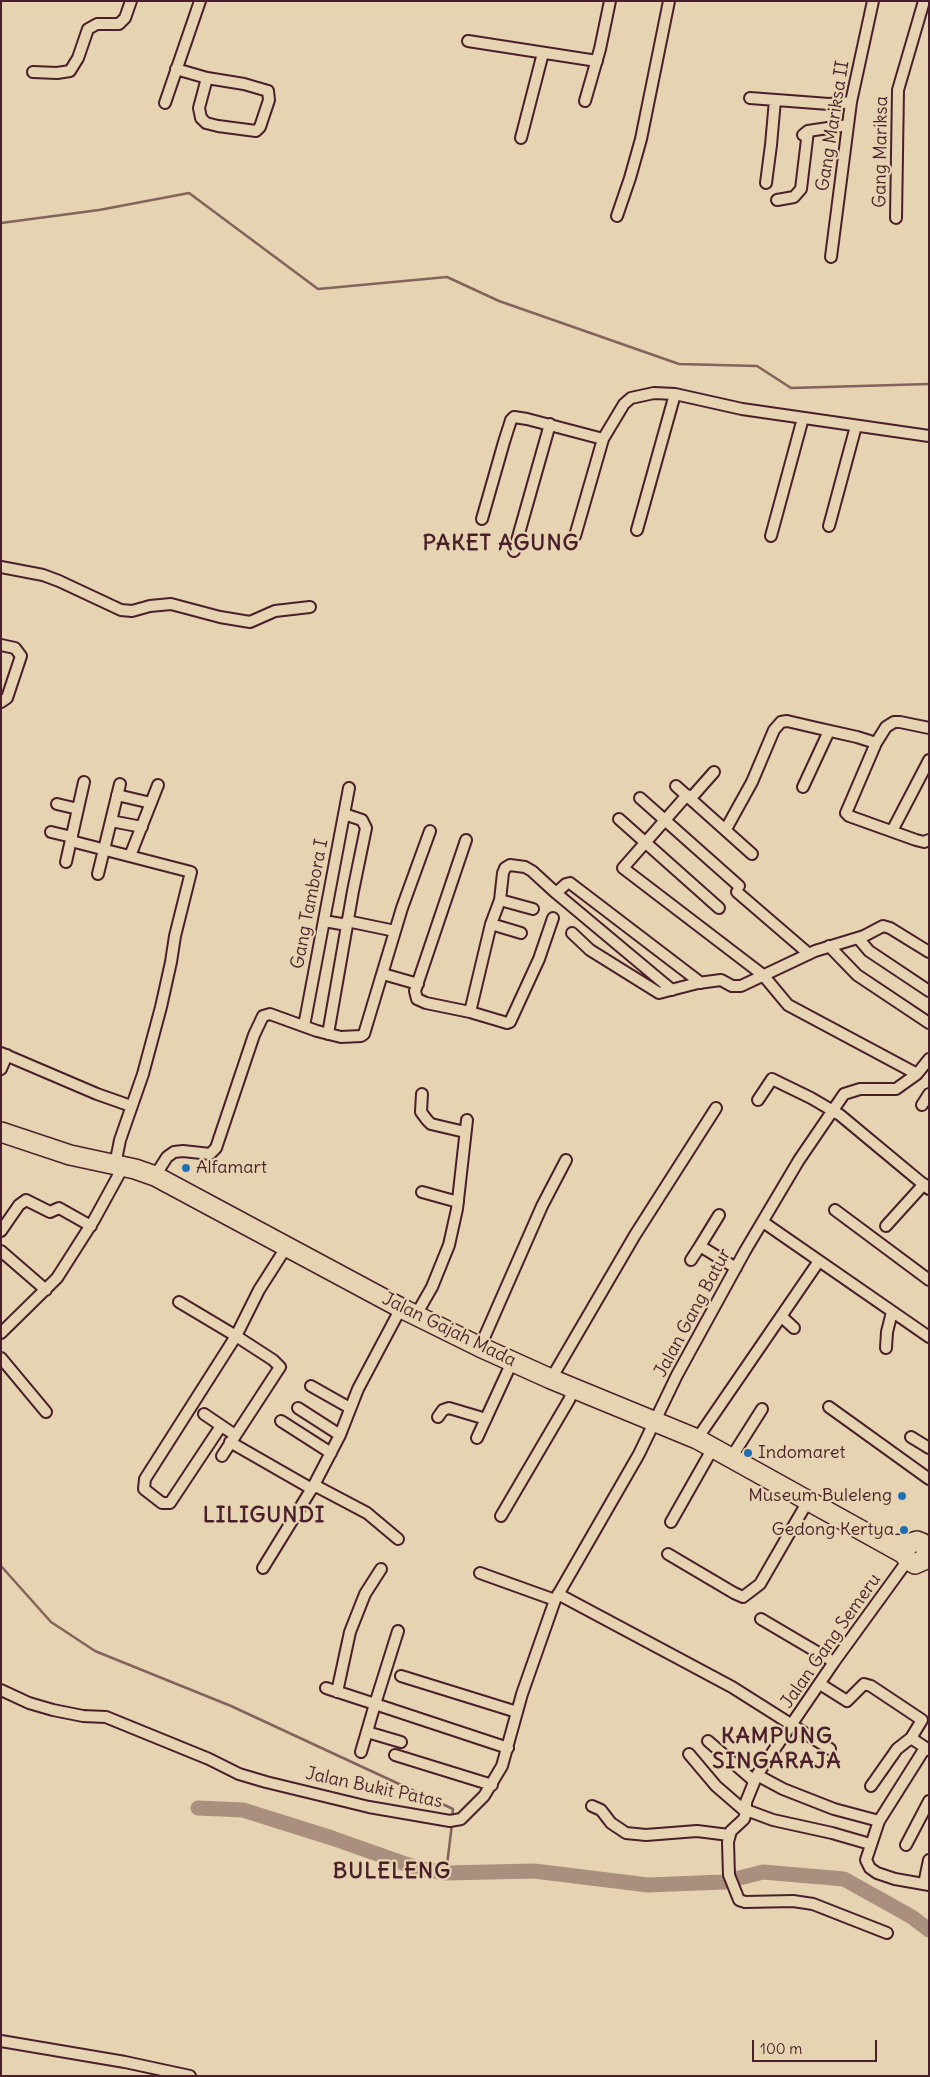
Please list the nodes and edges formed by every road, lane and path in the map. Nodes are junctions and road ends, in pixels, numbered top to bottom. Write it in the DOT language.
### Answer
graph roads {
  1 [pos="131,1"];
  2 [pos="200,1"];
  3 [pos="610,1"];
  4 [pos="669,1"];
  5 [pos="873,1"];
  6 [pos="924,1"];
  7 [pos="468,41"];
  8 [pos="543,53"];
  9 [pos="597,61"];
  10 [pos="176,69"];
  11 [pos="33,72"];
  12 [pos="207,78"];
  13 [pos="750,98"];
  14 [pos="775,100"];
  15 [pos="585,101"];
  16 [pos="851,102"];
  17 [pos="165,103"];
  18 [pos="848,125"];
  19 [pos="521,138"];
  20 [pos="766,183"];
  21 [pos="777,200"];
  22 [pos="617,216"];
  23 [pos="896,218"];
  24 [pos="831,257"];
  25 [pos="675,394"];
  26 [pos="803,418"];
  27 [pos="550,424"];
  28 [pos="856,426"];
  29 [pos="929,436"];
  30 [pos="602,438"];
  31 [pos="482,519"];
  32 [pos="829,526"];
  33 [pos="637,530"];
  34 [pos="575,536"];
  35 [pos="771,536"];
  36 [pos="514,551"];
  37 [pos="1,567"];
  38 [pos="310,607"];
  39 [pos="1,645"];
  40 [pos="1,702"];
  41 [pos="929,728"];
  42 [pos="829,731"];
  43 [pos="876,744"];
  44 [pos="929,760"];
  45 [pos="714,772"];
  46 [pos="84,782"];
  47 [pos="120,784"];
  48 [pos="158,785"];
  49 [pos="676,786"];
  50 [pos="803,787"];
  51 [pos="349,788"];
  52 [pos="117,795"];
  53 [pos="689,797"];
  54 [pos="640,798"];
  55 [pos="57,804"];
  56 [pos="151,804"];
  57 [pos="78,809"];
  58 [pos="344,814"];
  59 [pos="619,819"];
  60 [pos="665,820"];
  61 [pos="111,821"];
  62 [pos="142,827"];
  63 [pos="726,829"];
  64 [pos="430,831"];
  65 [pos="892,831"];
  66 [pos="51,832"];
  67 [pos="72,839"];
  68 [pos="466,840"];
  69 [pos="929,840"];
  70 [pos="645,842"];
  71 [pos="104,850"];
  72 [pos="752,854"];
  73 [pos="130,856"];
  74 [pos="66,862"];
  75 [pos="98,874"];
  76 [pos="556,893"];
  77 [pos="500,900"];
  78 [pos="719,908"];
  79 [pos="533,909"];
  80 [pos="553,918"];
  81 [pos="324,921"];
  82 [pos="347,923"];
  83 [pos="491,924"];
  84 [pos="395,932"];
  85 [pos="521,933"];
  86 [pos="572,934"];
  87 [pos="858,938"];
  88 [pos="829,946"];
  89 [pos="929,952"];
  90 [pos="809,954"];
  91 [pos="383,974"];
  92 [pos="763,975"];
  93 [pos="701,982"];
  94 [pos="418,984"];
  95 [pos="672,990"];
  96 [pos="929,991"];
  97 [pos="470,1012"];
  98 [pos="929,1023"];
  99 [pos="304,1026"];
  100 [pos="328,1034"];
  101 [pos="4,1054"];
  102 [pos="929,1059"];
  103 [pos="1,1069"];
  104 [pos="917,1074"];
  105 [pos="422,1094"];
  106 [pos="929,1094"];
  107 [pos="758,1100"];
  108 [pos="922,1105"];
  109 [pos="131,1106"];
  110 [pos="716,1108"];
  111 [pos="832,1110"];
  112 [pos="467,1120"];
  113 [pos="1,1132"];
  114 [pos="465,1132"];
  115 [pos="566,1160"];
  116 [pos="119,1166"];
  117 [pos="155,1176"];
  118 [pos="926,1184"];
  119 [pos="422,1192"];
  120 [pos="458,1202"];
  121 [pos="835,1210"];
  122 [pos="719,1215"];
  123 [pos="763,1222"];
  124 [pos="91,1226"];
  125 [pos="886,1226"];
  126 [pos="1,1231"];
  127 [pos="287,1246"];
  128 [pos="700,1246"];
  129 [pos="1,1251"];
  130 [pos="691,1260"];
  131 [pos="819,1261"];
  132 [pos="736,1268"];
  133 [pos="929,1280"];
  134 [pos="46,1290"];
  135 [pos="179,1302"];
  136 [pos="409,1312"];
  137 [pos="892,1312"];
  138 [pos="782,1317"];
  139 [pos="794,1328"];
  140 [pos="1,1333"];
  141 [pos="236,1336"];
  142 [pos="929,1337"];
  143 [pos="480,1347"];
  144 [pos="886,1348"];
  145 [pos="1,1358"];
  146 [pos="512,1362"];
  147 [pos="551,1379"];
  148 [pos="311,1386"];
  149 [pos="574,1388"];
  150 [pos="830,1407"];
  151 [pos="298,1408"];
  152 [pos="350,1408"];
  153 [pos="762,1408"];
  154 [pos="46,1412"];
  155 [pos="204,1414"];
  156 [pos="438,1417"];
  157 [pos="486,1419"];
  158 [pos="281,1421"];
  159 [pos="654,1422"];
  160 [pos="221,1426"];
  161 [pos="340,1435"];
  162 [pos="911,1436"];
  163 [pos="477,1438"];
  164 [pos="232,1439"];
  165 [pos="704,1444"];
  166 [pos="929,1448"];
  167 [pos="331,1453"];
  168 [pos="222,1456"];
  169 [pos="731,1458"];
  170 [pos="929,1479"];
  171 [pos="313,1487"];
  172 [pos="808,1501"];
  173 [pos="501,1516"];
  174 [pos="671,1522"];
  175 [pos="398,1539"];
  176 [pos="918,1550"];
  177 [pos="668,1554"];
  178 [pos="263,1568"];
  179 [pos="381,1569"];
  180 [pos="480,1573"];
  181 [pos="557,1597"];
  182 [pos="761,1619"];
  183 [pos="398,1631"];
  184 [pos="834,1662"];
  185 [pos="401,1676"];
  186 [pos="820,1684"];
  187 [pos="326,1688"];
  188 [pos="1,1690"];
  189 [pos="337,1692"];
  190 [pos="375,1704"];
  191 [pos="517,1712"];
  192 [pos="792,1725"];
  193 [pos="367,1732"];
  194 [pos="912,1738"];
  195 [pos="708,1741"];
  196 [pos="401,1742"];
  197 [pos="508,1748"];
  198 [pos="830,1749"];
  199 [pos="927,1749"];
  200 [pos="361,1752"];
  201 [pos="689,1754"];
  202 [pos="395,1756"];
  203 [pos="755,1778"];
  204 [pos="492,1785"];
  205 [pos="871,1786"];
  206 [pos="929,1801"];
  207 [pos="592,1806"];
  208 [pos="746,1811"];
  209 [pos="879,1822"];
  210 [pos="729,1835"];
  211 [pos="870,1844"];
  212 [pos="906,1845"];
  213 [pos="929,1860"];
  214 [pos="926,1884"];
  215 [pos="887,1933"];
  216 [pos="1,2042"];
  217 [pos="190,2076"];
  1 -- 11 [label="street"];
  2 -- 10 [label="street"];
  3 -- 9 [label="street"];
  4 -- 22 [label="street"];
  5 -- 16 [label="street, Gang Mariksa II"];
  6 -- 23 [label="street, Gang Mariksa"];
  7 -- 8 [label="street"];
  8 -- 9 [label="street"];
  8 -- 19 [label="street"];
  9 -- 15 [label="street"];
  10 -- 12 [label="street"];
  10 -- 17 [label="street"];
  12 -- 12 [label="street"];
  13 -- 14 [label="street"];
  14 -- 16 [label="street"];
  14 -- 20 [label="street"];
  16 -- 18 [label="street, Gang Mariksa II"];
  18 -- 21 [label="street"];
  18 -- 24 [label="street, Gang Mariksa II"];
  25 -- 26 [label="street"];
  25 -- 30 [label="street"];
  25 -- 33 [label="street"];
  26 -- 28 [label="street"];
  26 -- 35 [label="street"];
  27 -- 30 [label="street"];
  27 -- 31 [label="street"];
  27 -- 36 [label="street"];
  28 -- 29 [label="street"];
  28 -- 32 [label="street"];
  30 -- 34 [label="street"];
  37 -- 38 [label="street"];
  39 -- 40 [label="street"];
  41 -- 43 [label="street"];
  42 -- 43 [label="street"];
  42 -- 50 [label="street"];
  42 -- 63 [label="street"];
  43 -- 65 [label="street"];
  44 -- 65 [label="street"];
  45 -- 53 [label="street"];
  46 -- 57 [label="street"];
  47 -- 52 [label="street"];
  48 -- 56 [label="street"];
  49 -- 53 [label="street"];
  51 -- 58 [label="street, Gang Tambora I"];
  52 -- 56 [label="street"];
  52 -- 61 [label="street"];
  53 -- 60 [label="street"];
  53 -- 63 [label="street"];
  54 -- 60 [label="street"];
  55 -- 57 [label="street"];
  56 -- 62 [label="street"];
  57 -- 67 [label="street"];
  58 -- 81 [label="street, Gang Tambora I"];
  58 -- 82 [label="street"];
  59 -- 70 [label="street"];
  60 -- 70 [label="street"];
  60 -- 90 [label="street"];
  61 -- 62 [label="street"];
  61 -- 71 [label="street"];
  62 -- 73 [label="street"];
  63 -- 72 [label="street"];
  64 -- 84 [label="street"];
  65 -- 69 [label="street"];
  66 -- 67 [label="street"];
  67 -- 71 [label="street"];
  67 -- 74 [label="street"];
  68 -- 94 [label="street"];
  70 -- 78 [label="street"];
  70 -- 92 [label="street"];
  71 -- 73 [label="street"];
  71 -- 75 [label="street"];
  73 -- 109 [label="street"];
  76 -- 77 [label="street"];
  76 -- 93 [label="street"];
  76 -- 95 [label="street"];
  77 -- 79 [label="street"];
  77 -- 83 [label="street"];
  80 -- 97 [label="street"];
  81 -- 82 [label="street"];
  81 -- 99 [label="street, Gang Tambora I"];
  82 -- 84 [label="street"];
  82 -- 100 [label="street"];
  83 -- 85 [label="street"];
  83 -- 97 [label="street"];
  84 -- 91 [label="street"];
  86 -- 95 [label="street"];
  87 -- 88 [label="street"];
  87 -- 89 [label="street"];
  87 -- 96 [label="street"];
  88 -- 90 [label="street"];
  88 -- 98 [label="street"];
  90 -- 92 [label="street"];
  91 -- 94 [label="street"];
  91 -- 100 [label="street"];
  92 -- 93 [label="street"];
  92 -- 104 [label="street"];
  93 -- 95 [label="street"];
  94 -- 97 [label="street"];
  99 -- 100 [label="street"];
  99 -- 117 [label="street"];
  101 -- 103 [label="street"];
  101 -- 109 [label="street"];
  102 -- 104 [label="street"];
  104 -- 111 [label="street, Jalan Gang Batur"];
  105 -- 114 [label="street"];
  106 -- 108 [label="street"];
  107 -- 111 [label="street"];
  109 -- 116 [label="street"];
  110 -- 147 [label="street"];
  111 -- 118 [label="street"];
  111 -- 123 [label="street, Jalan Gang Batur"];
  112 -- 114 [label="street"];
  113 -- 116 [label="highway, Jalan Gajah Mada"];
  114 -- 120 [label="street"];
  115 -- 143 [label="street"];
  116 -- 117 [label="highway, Jalan Gajah Mada"];
  116 -- 124 [label="street"];
  117 -- 127 [label="highway, Jalan Gajah Mada"];
  118 -- 125 [label="street"];
  119 -- 120 [label="street"];
  120 -- 136 [label="street"];
  121 -- 133 [label="street"];
  122 -- 128 [label="street"];
  123 -- 131 [label="street"];
  123 -- 132 [label="street, Jalan Gang Batur"];
  124 -- 126 [label="street"];
  124 -- 134 [label="street"];
  127 -- 136 [label="highway, Jalan Gajah Mada"];
  127 -- 141 [label="street"];
  128 -- 130 [label="street"];
  128 -- 132 [label="street"];
  129 -- 134 [label="street"];
  131 -- 137 [label="street"];
  131 -- 138 [label="street"];
  132 -- 159 [label="street, Jalan Gang Batur"];
  134 -- 140 [label="street"];
  135 -- 141 [label="street"];
  136 -- 143 [label="highway, Jalan Gajah Mada"];
  136 -- 152 [label="street"];
  137 -- 142 [label="street"];
  137 -- 144 [label="street"];
  138 -- 139 [label="street"];
  138 -- 165 [label="street"];
  141 -- 160 [label="street"];
  141 -- 164 [label="street"];
  143 -- 146 [label="highway, Jalan Gajah Mada"];
  145 -- 154 [label="street"];
  146 -- 147 [label="highway, Jalan Gajah Mada"];
  146 -- 157 [label="street"];
  147 -- 149 [label="highway, Jalan Gajah Mada"];
  148 -- 152 [label="street"];
  149 -- 159 [label="highway, Jalan Gajah Mada"];
  149 -- 173 [label="street"];
  150 -- 170 [label="street"];
  151 -- 161 [label="street"];
  152 -- 161 [label="street"];
  153 -- 169 [label="street"];
  155 -- 160 [label="street"];
  156 -- 157 [label="street"];
  157 -- 163 [label="street"];
  158 -- 167 [label="street"];
  159 -- 165 [label="highway, Jalan Gajah Mada"];
  159 -- 181 [label="street, Jalan Bukit Patas"];
  160 -- 164 [label="street"];
  161 -- 167 [label="street"];
  162 -- 166 [label="street"];
  164 -- 168 [label="street"];
  164 -- 171 [label="street"];
  165 -- 169 [label="highway, Jalan Gajah Mada"];
  165 -- 174 [label="street"];
  167 -- 171 [label="street"];
  169 -- 172 [label="highway, Jalan Gajah Mada"];
  171 -- 175 [label="street"];
  171 -- 178 [label="street"];
  172 -- 176 [label="highway, Jalan Gajah Mada"];
  172 -- 177 [label="street"];
  176 -- 184 [label="street, Jalan Gang Semeru"];
  179 -- 189 [label="street"];
  180 -- 181 [label="street"];
  181 -- 191 [label="street, Jalan Bukit Patas"];
  181 -- 192 [label="street"];
  182 -- 184 [label="street"];
  183 -- 190 [label="street"];
  184 -- 186 [label="street, Jalan Gang Semeru"];
  185 -- 191 [label="street"];
  186 -- 192 [label="street, Jalan Gang Semeru"];
  186 -- 194 [label="street"];
  187 -- 189 [label="street"];
  188 -- 204 [label="street, Jalan Bukit Patas"];
  189 -- 190 [label="street"];
  190 -- 193 [label="street"];
  190 -- 197 [label="street"];
  191 -- 197 [label="street, Jalan Bukit Patas"];
  192 -- 198 [label="street"];
  192 -- 203 [label="street, Jalan Gang Semeru"];
  193 -- 196 [label="street"];
  193 -- 200 [label="street"];
  194 -- 199 [label="street"];
  194 -- 205 [label="street"];
  195 -- 203 [label="street"];
  197 -- 204 [label="street, Jalan Bukit Patas"];
  199 -- 209 [label="street"];
  201 -- 208 [label="street"];
  202 -- 204 [label="street"];
  203 -- 208 [label="street, Jalan Gang Semeru"];
  203 -- 209 [label="street"];
  206 -- 212 [label="street"];
  207 -- 210 [label="street"];
  208 -- 210 [label="street, Jalan Gang Semeru"];
  208 -- 211 [label="street"];
  209 -- 211 [label="street"];
  210 -- 215 [label="street"];
  211 -- 214 [label="street"];
  213 -- 214 [label="street"];
  216 -- 217 [label="street"];
}
